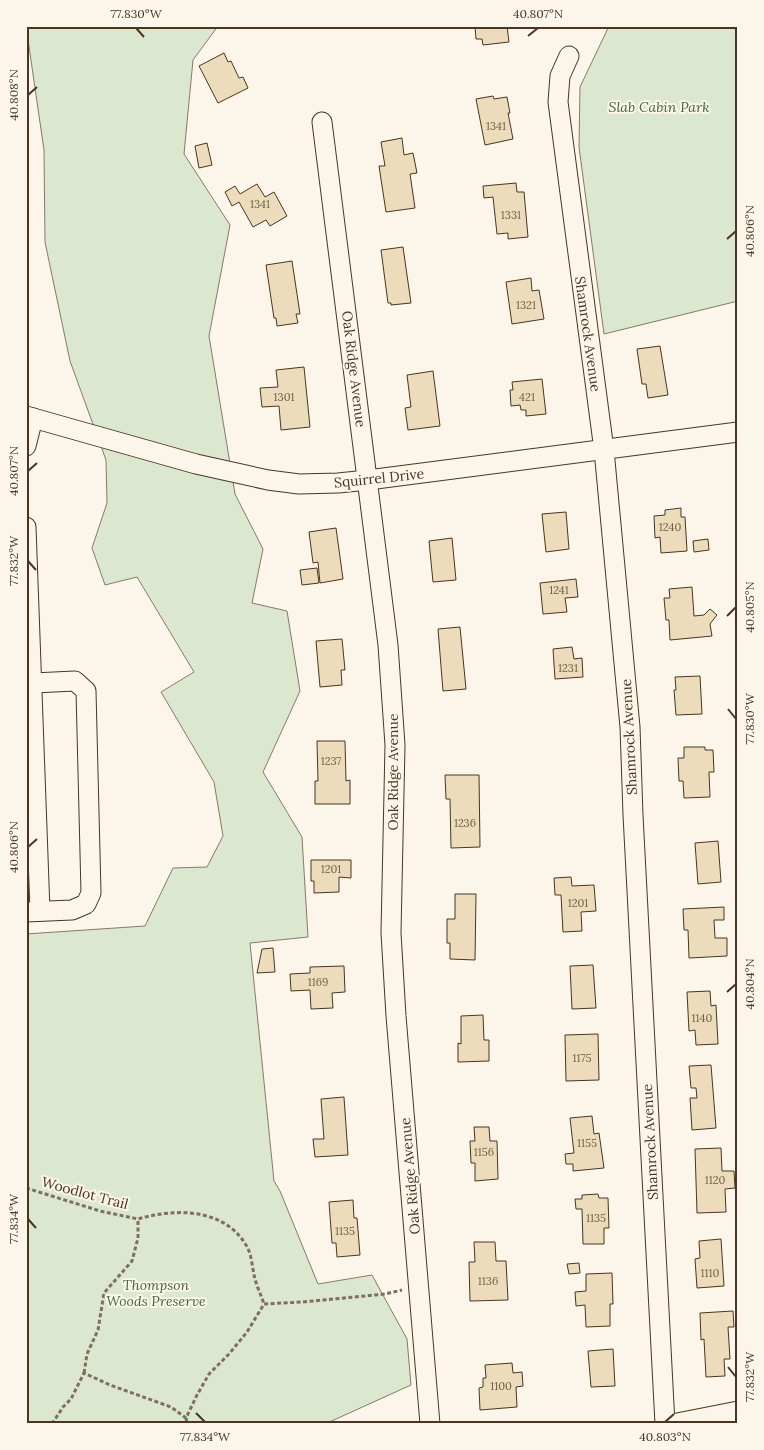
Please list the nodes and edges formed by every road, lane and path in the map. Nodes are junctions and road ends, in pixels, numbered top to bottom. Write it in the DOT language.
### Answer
graph roads {
  1 [pos="569,56"];
  2 [pos="322,122"];
  3 [pos="30,417"];
  4 [pos="738,432"];
  5 [pos="26,446"];
  6 [pos="604,450"];
  7 [pos="368,480"];
  8 [pos="26,528"];
  9 [pos="33,683"];
  10 [pos="32,851"];
  11 [pos="33,911"];
  12 [pos="26,1188"];
  13 [pos="138,1219"];
  14 [pos="420,1286"];
  15 [pos="264,1304"];
  16 [pos="84,1373"];
  17 [pos="738,1411"];
  18 [pos="186,1418"];
  19 [pos="52,1424"];
  20 [pos="186,1424"];
  21 [pos="430,1424"];
  22 [pos="665,1424"];
  23 [pos="672,1424"];
  1 -- 6 [label="street, Shamrock Avenue"];
  2 -- 7 [label="street, Oak Ridge Avenue"];
  3 -- 5 [label="street"];
  3 -- 7 [label="street, Squirrel Drive"];
  4 -- 6 [label="street, Squirrel Drive"];
  6 -- 7 [label="street, Squirrel Drive"];
  6 -- 22 [label="street, Shamrock Avenue"];
  7 -- 14 [label="street, Oak Ridge Avenue"];
  8 -- 9 [label="street"];
  9 -- 10 [label="street"];
  9 -- 11 [label="street"];
  10 -- 11 [label="street"];
  12 -- 13 [label="path, Woodlot Trail"];
  13 -- 15 [label="path"];
  13 -- 16 [label="path"];
  14 -- 15 [label="path"];
  14 -- 21 [label="street, Oak Ridge Avenue"];
  15 -- 18 [label="path"];
  16 -- 18 [label="path"];
  16 -- 19 [label="path"];
  17 -- 23 [label="street"];
  18 -- 20 [label="path"];
}
